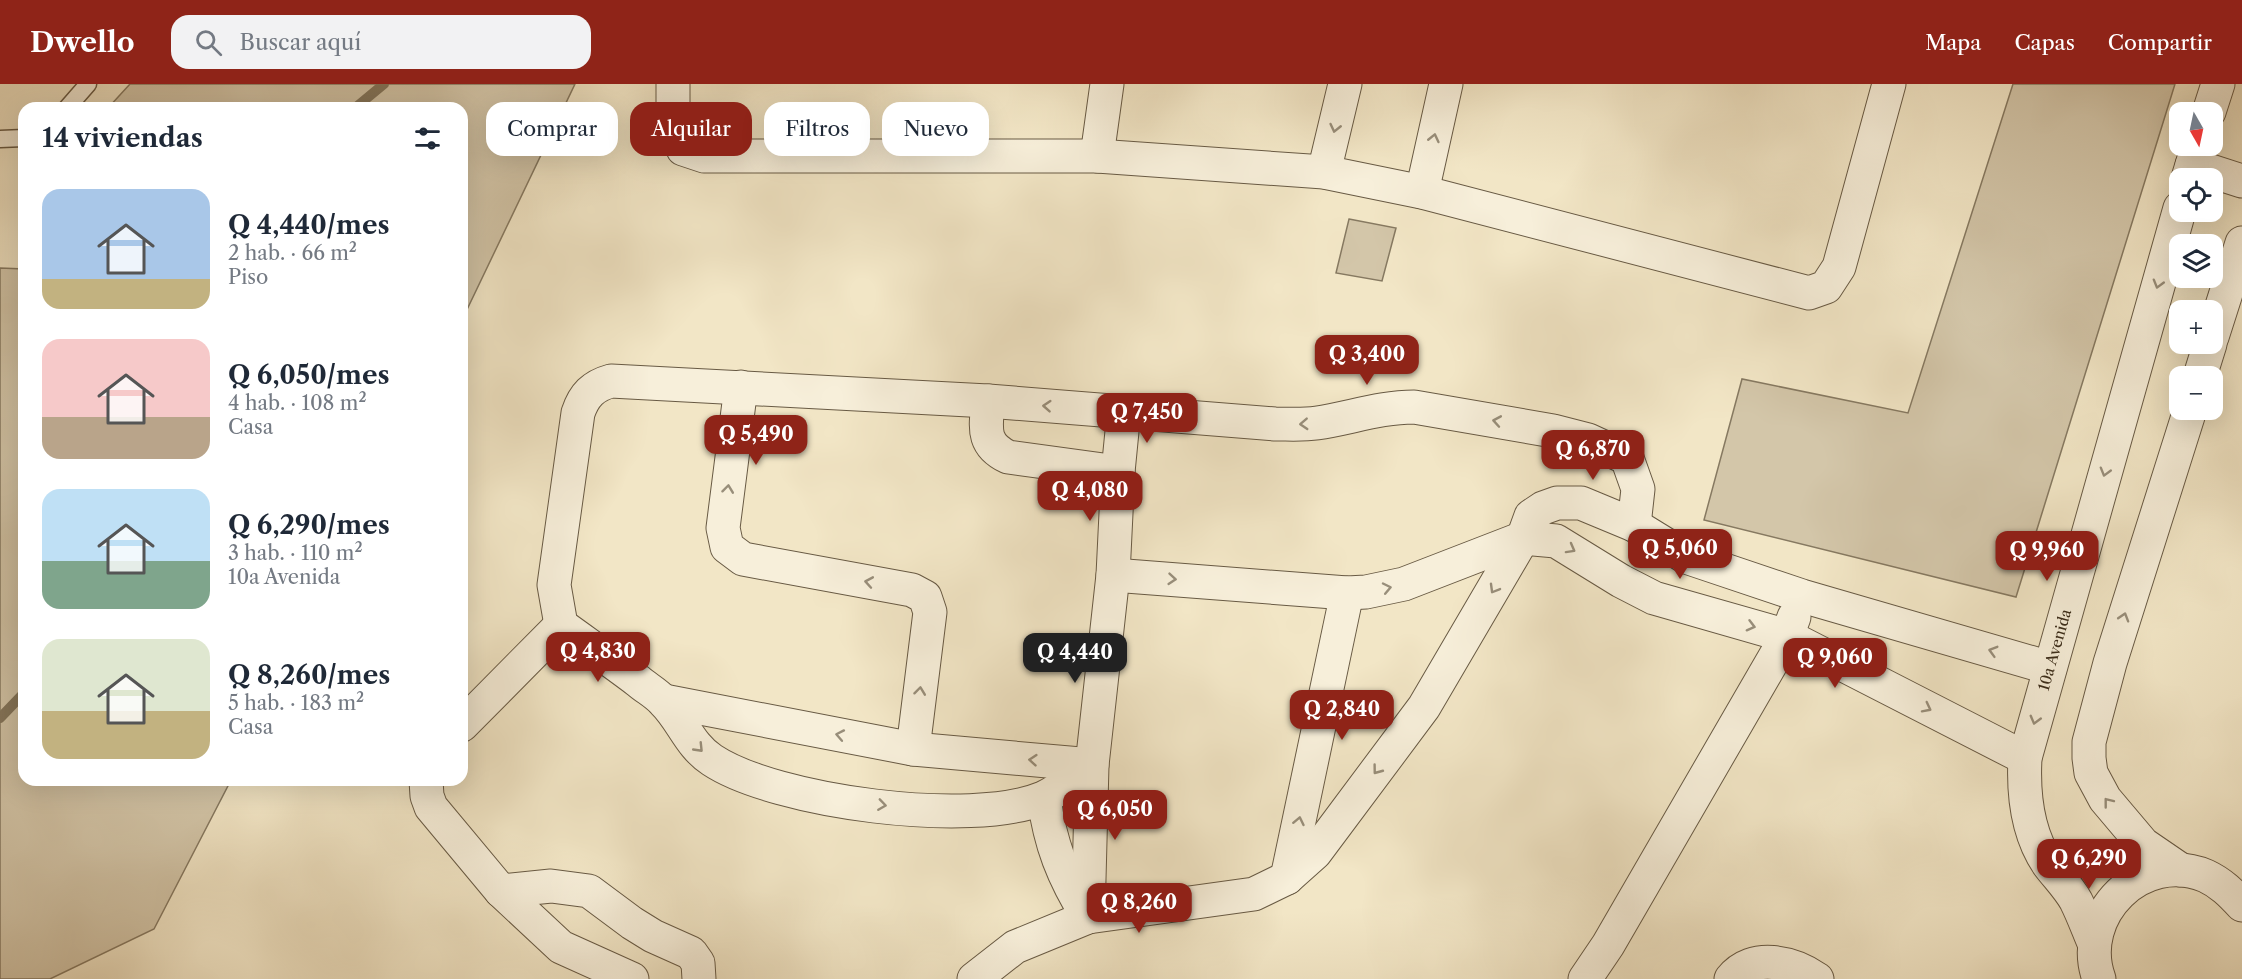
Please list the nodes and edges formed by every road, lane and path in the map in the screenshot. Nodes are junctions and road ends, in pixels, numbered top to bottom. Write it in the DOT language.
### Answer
graph roads {
  1 [pos="88,84"];
  2 [pos="673,84"];
  3 [pos="1107,84"];
  4 [pos="1345,84"];
  5 [pos="1446,84"];
  6 [pos="1889,84"];
  7 [pos="2218,84"];
  8 [pos="72,102"];
  9 [pos="2212,102"];
  10 [pos="18,138"];
  11 [pos="0,139"];
  12 [pos="1097,156"];
  13 [pos="2192,163"];
  14 [pos="1324,172"];
  15 [pos="2242,181"];
  16 [pos="1422,192"];
  17 [pos="2176,222"];
  18 [pos="2242,243"];
  19 [pos="2223,303"];
  20 [pos="741,387"];
  21 [pos="988,401"];
  22 [pos="1124,411"];
  23 [pos="2187,420"];
  24 [pos="1118,472"];
  25 [pos="1634,525"];
  26 [pos="1523,538"];
  27 [pos="1719,568"];
  28 [pos="1113,574"];
  29 [pos="1347,593"];
  30 [pos="1802,596"];
  31 [pos="1703,612"];
  32 [pos="561,625"];
  33 [pos="1787,636"];
  34 [pos="2050,668"];
  35 [pos="664,701"];
  36 [pos="468,719"];
  37 [pos="912,749"];
  38 [pos="2025,758"];
  39 [pos="1092,765"];
  40 [pos="427,786"];
  41 [pos="1044,798"];
  42 [pos="2181,870"];
  43 [pos="1287,878"];
  44 [pos="501,891"];
  45 [pos="2236,895"];
  46 [pos="1088,917"];
  47 [pos="2094,944"];
  48 [pos="632,979"];
  49 [pos="699,979"];
  50 [pos="974,979"];
  51 [pos="1585,979"];
  52 [pos="1731,979"];
  53 [pos="1817,979"];
  54 [pos="2099,979"];
  1 -- 8 [label="lane"];
  2 -- 12 [label="street"];
  3 -- 12 [label="street"];
  4 -- 14 [label="street, one-way"];
  16 -- 5 [label="street, one-way"];
  6 -- 16 [label="street"];
  7 -- 9 [label="street"];
  10 -- 11 [label="lane"];
  12 -- 14 [label="street"];
  13 -- 15 [label="street"];
  14 -- 16 [label="street"];
  17 -- 34 [label="street, 10a Avenida, one-way"];
  18 -- 19 [label="street"];
  20 -- 21 [label="street"];
  20 -- 32 [label="street"];
  37 -- 20 [label="street, one-way"];
  22 -- 21 [label="street, one-way"];
  21 -- 24 [label="street"];
  22 -- 24 [label="street"];
  25 -- 22 [label="street, one-way"];
  42 -- 23 [label="street, one-way"];
  24 -- 28 [label="street"];
  25 -- 26 [label="street"];
  25 -- 27 [label="street"];
  29 -- 26 [label="street, one-way"];
  26 -- 31 [label="street, one-way"];
  26 -- 43 [label="street, one-way"];
  27 -- 30 [label="street"];
  27 -- 31 [label="street"];
  28 -- 29 [label="street, one-way"];
  28 -- 39 [label="street"];
  43 -- 29 [label="street, one-way"];
  30 -- 33 [label="street"];
  34 -- 30 [label="street, one-way"];
  31 -- 33 [label="street, one-way"];
  32 -- 35 [label="street"];
  32 -- 36 [label="street"];
  33 -- 38 [label="street, one-way"];
  33 -- 51 [label="street"];
  34 -- 38 [label="street, 10a Avenida, one-way"];
  37 -- 35 [label="street, one-way"];
  35 -- 41 [label="street, one-way"];
  39 -- 37 [label="street, one-way"];
  38 -- 47 [label="street, 10a Avenida"];
  39 -- 41 [label="street"];
  39 -- 46 [label="street"];
  40 -- 44 [label="street"];
  41 -- 46 [label="street"];
  42 -- 45 [label="street"];
  42 -- 47 [label="street"];
  43 -- 46 [label="street"];
  44 -- 48 [label="street"];
  44 -- 49 [label="street"];
  46 -- 50 [label="street"];
  47 -- 54 [label="street"];
  52 -- 53 [label="street"];
}
